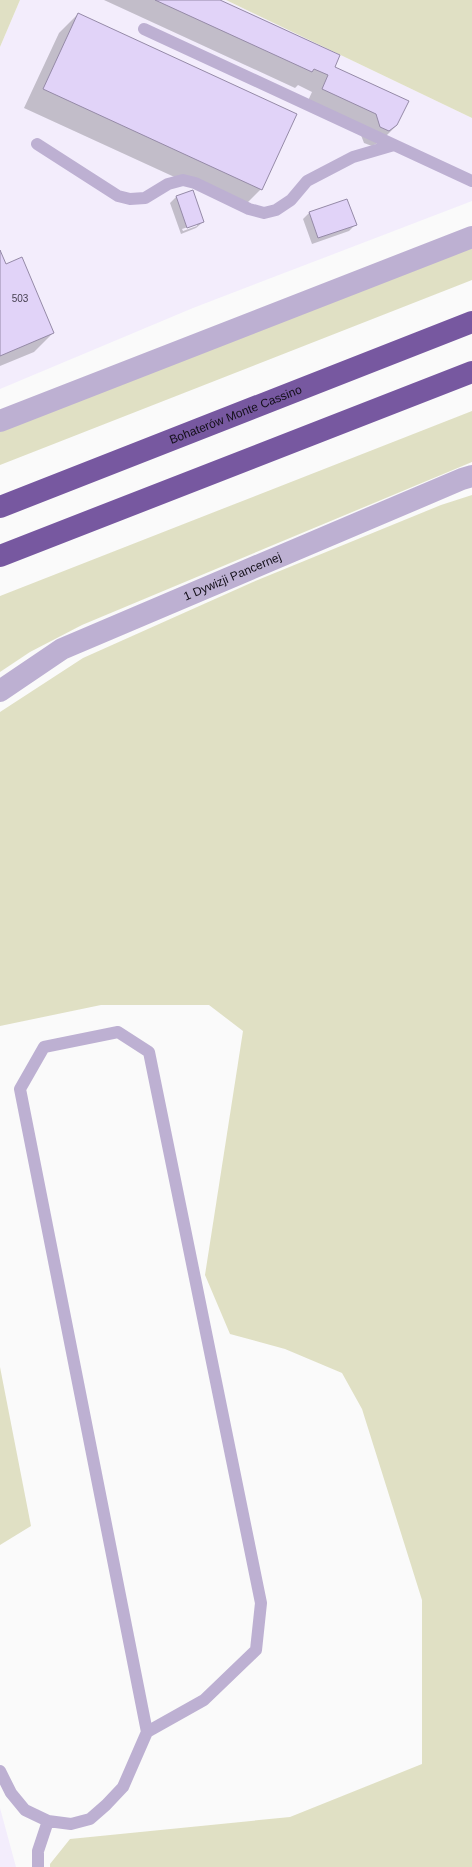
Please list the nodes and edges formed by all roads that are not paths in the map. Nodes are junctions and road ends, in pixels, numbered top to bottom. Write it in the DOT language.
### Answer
graph roads {
  1 [pos="144,29"];
  2 [pos="37,144"];
  3 [pos="394,145"];
  4 [pos="472,181"];
  5 [pos="472,237"];
  6 [pos="472,322"];
  7 [pos="472,372"];
  8 [pos="0,421"];
  9 [pos="472,476"];
  10 [pos="0,507"];
  11 [pos="0,556"];
  12 [pos="0,691"];
  13 [pos="146,1732"];
  14 [pos="0,1771"];
  15 [pos="48,1821"];
  16 [pos="38,1867"];
  1 -- 3 [label="lane"];
  2 -- 3 [label="lane"];
  3 -- 4 [label="lane"];
  5 -- 8 [label="street"];
  6 -- 10 [label="highway, Bohaterów Monte Cassino"];
  7 -- 11 [label="highway"];
  9 -- 12 [label="street, 1 Dywizji Pancernej"];
  13 -- 13 [label="lane"];
  13 -- 15 [label="lane"];
  14 -- 15 [label="lane"];
  15 -- 16 [label="lane"];
}
